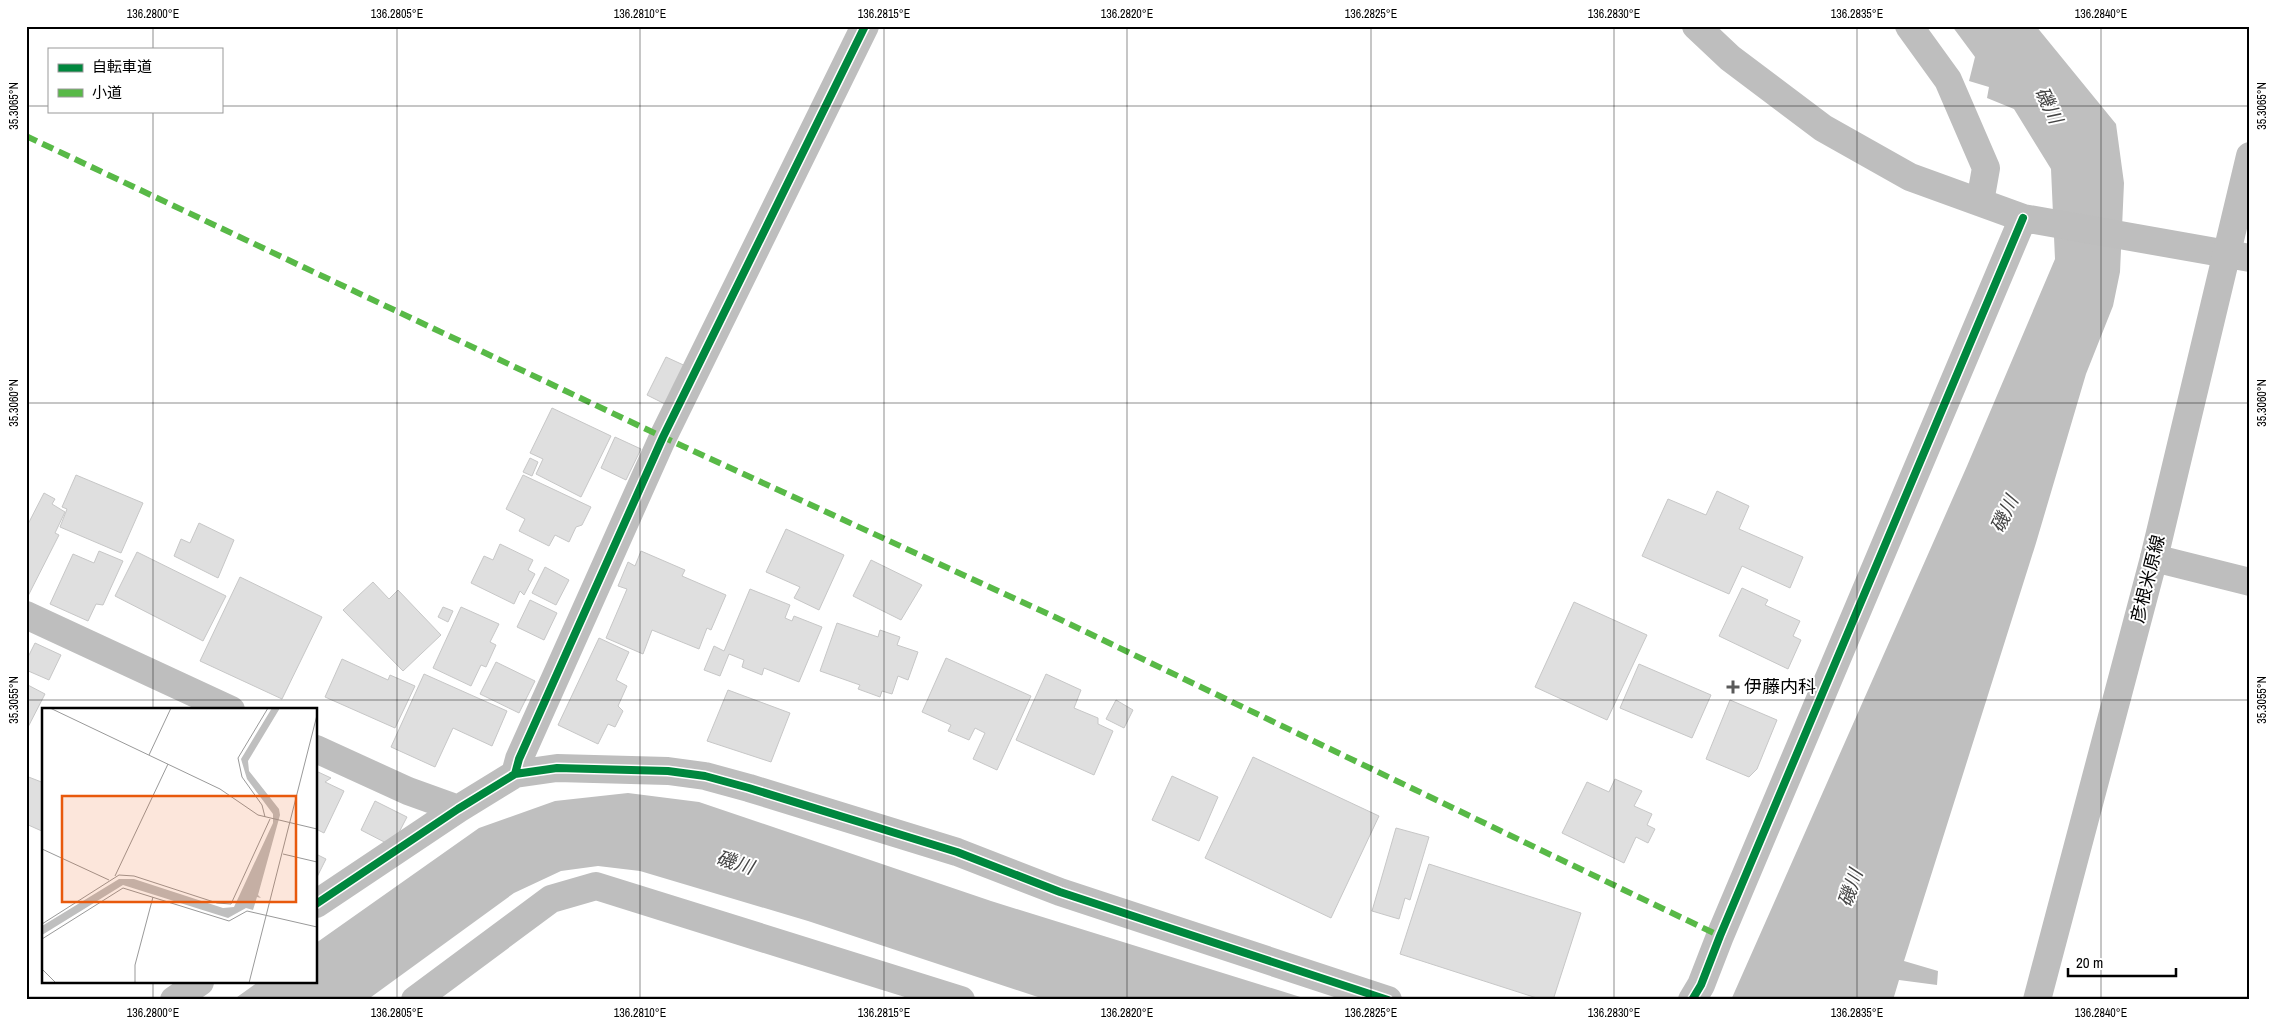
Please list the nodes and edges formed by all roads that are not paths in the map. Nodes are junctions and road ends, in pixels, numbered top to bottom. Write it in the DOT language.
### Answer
graph roads {
  1 [pos="865,26"];
  2 [pos="1696,26"];
  3 [pos="1909,26"];
  4 [pos="2250,156"];
  5 [pos="1980,202"];
  6 [pos="2027,218"];
  7 [pos="2238,255"];
  8 [pos="2154,558"];
  9 [pos="2250,582"];
  10 [pos="26,615"];
  11 [pos="227,708"];
  12 [pos="318,750"];
  13 [pos="515,774"];
  14 [pos="458,808"];
  15 [pos="318,903"];
  16 [pos="197,984"];
  17 [pos="886,988"];
  18 [pos="174,1000"];
  19 [pos="415,1000"];
  20 [pos="961,1000"];
  21 [pos="1388,1000"];
  22 [pos="1692,1000"];
  23 [pos="2037,1000"];
  1 -- 13 [label="street"];
  2 -- 5 [label="street"];
  3 -- 5 [label="street"];
  4 -- 7 [label="street, 彦根米原線"];
  5 -- 6 [label="street"];
  6 -- 7 [label="street"];
  6 -- 22 [label="street"];
  7 -- 8 [label="street, 彦根米原線"];
  8 -- 9 [label="street"];
  8 -- 23 [label="street, 彦根米原線"];
  10 -- 11 [label="street"];
  12 -- 14 [label="street"];
  13 -- 14 [label="street"];
  13 -- 21 [label="street"];
  14 -- 15 [label="street"];
  16 -- 18 [label="street"];
  17 -- 19 [label="street"];
  17 -- 20 [label="street"];
}
